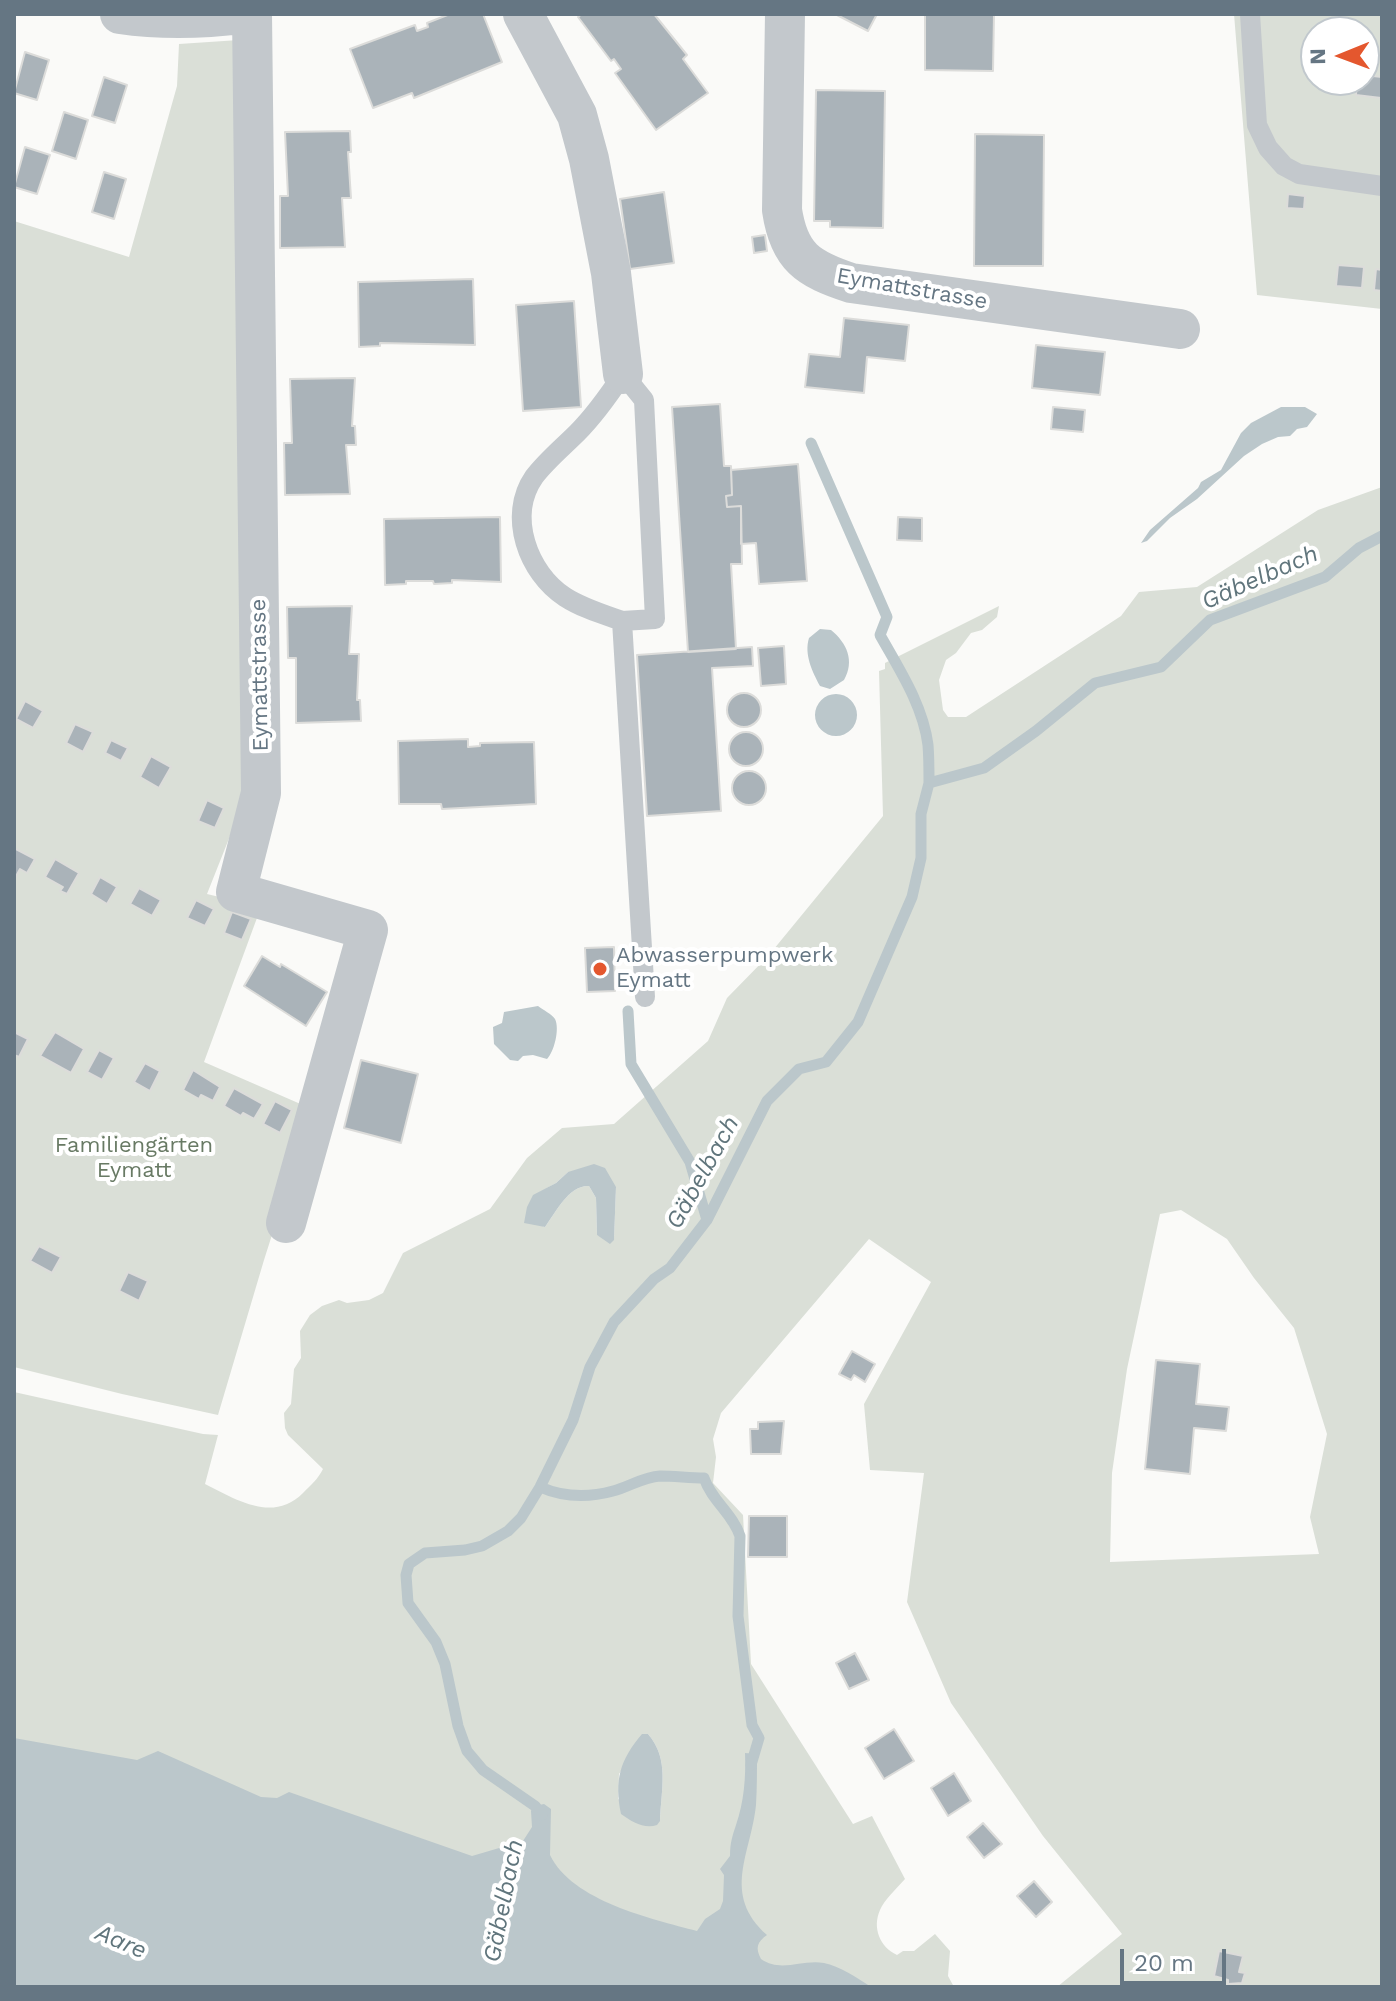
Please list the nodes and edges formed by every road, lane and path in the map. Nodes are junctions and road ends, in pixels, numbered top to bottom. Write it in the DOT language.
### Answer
graph roads {
  1 [pos="120,14"];
  2 [pos="243,14"];
  3 [pos="252,14"];
  4 [pos="523,14"];
  5 [pos="785,14"];
  6 [pos="1250,14"];
  7 [pos="1382,186"];
  8 [pos="1180,329"];
  9 [pos="623,374"];
  10 [pos="622,621"];
  11 [pos="645,997"];
  12 [pos="286,1223"];
  1 -- 2 [label="street"];
  3 -- 12 [label="street, Eymattstrasse"];
  4 -- 9 [label="street"];
  5 -- 8 [label="street, Eymattstrasse"];
  6 -- 7 [label="lane"];
  9 -- 10 [label="lane"];
  9 -- 10 [label="lane"];
  10 -- 11 [label="lane"];
}
